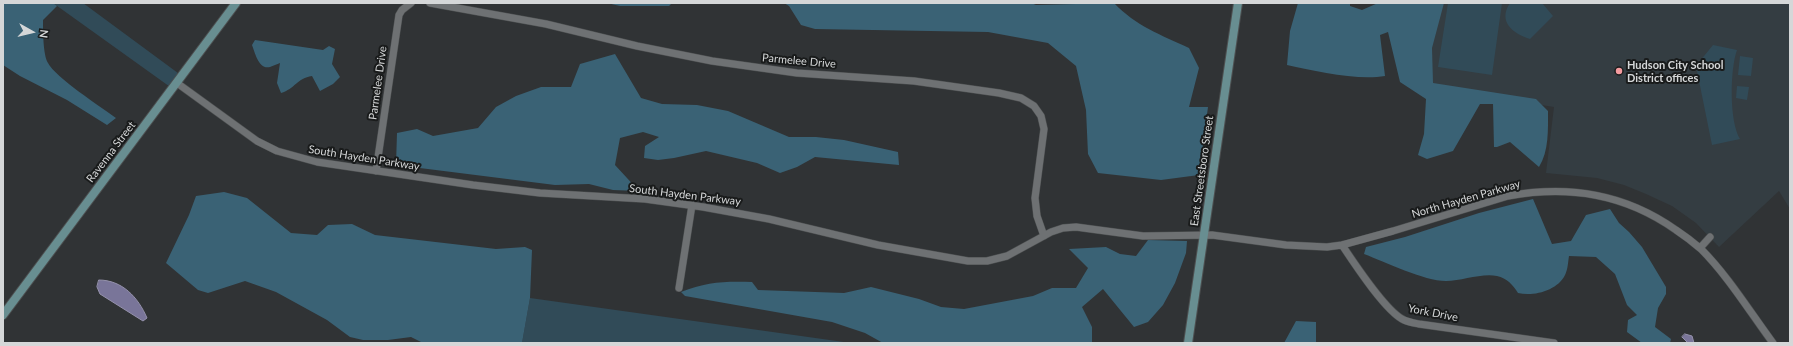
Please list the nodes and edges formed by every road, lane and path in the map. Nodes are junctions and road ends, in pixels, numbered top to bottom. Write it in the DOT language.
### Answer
graph roads {
  1 [pos="236,3"];
  2 [pos="410,3"];
  3 [pos="430,3"];
  4 [pos="1238,3"];
  5 [pos="177,83"];
  6 [pos="376,171"];
  7 [pos="692,206"];
  8 [pos="1203,235"];
  9 [pos="1044,236"];
  10 [pos="1710,237"];
  11 [pos="1342,245"];
  12 [pos="1700,248"];
  13 [pos="679,288"];
  14 [pos="3,315"];
  15 [pos="1188,343"];
  16 [pos="1554,343"];
  17 [pos="1773,343"];
  1 -- 5 [label="street, Ravenna Street"];
  2 -- 6 [label="street, Parmelee Drive"];
  3 -- 9 [label="street, Parmelee Drive"];
  4 -- 8 [label="street, East Streetsboro Street"];
  5 -- 6 [label="street, South Hayden Parkway"];
  5 -- 14 [label="street, Ravenna Street"];
  6 -- 7 [label="street, South Hayden Parkway"];
  7 -- 9 [label="street, South Hayden Parkway"];
  7 -- 13 [label="street"];
  8 -- 9 [label="street, South Hayden Parkway"];
  8 -- 11 [label="street, North Hayden Parkway"];
  8 -- 15 [label="street, East Streetsboro Street"];
  10 -- 12 [label="street"];
  11 -- 12 [label="street, North Hayden Parkway"];
  11 -- 16 [label="street, York Drive"];
  12 -- 17 [label="street, North Hayden Parkway"];
}
